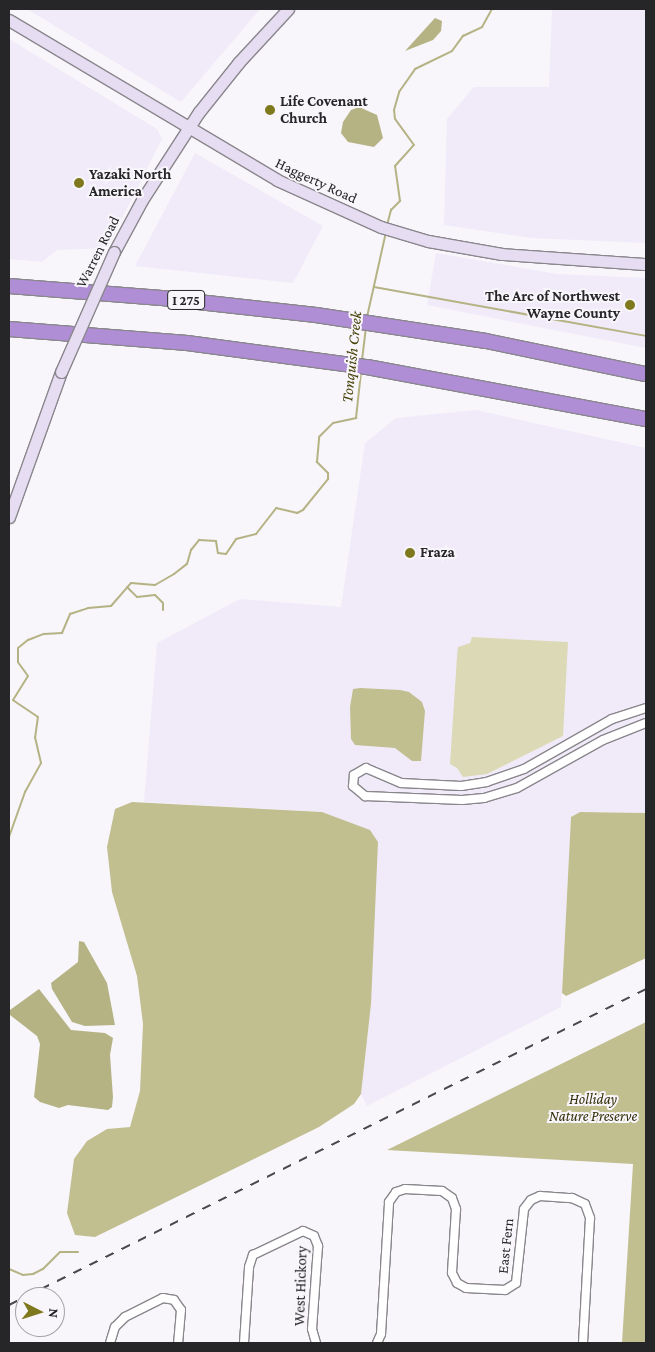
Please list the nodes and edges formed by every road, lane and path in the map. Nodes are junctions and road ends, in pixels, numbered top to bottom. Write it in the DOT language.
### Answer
graph roads {
  1 [pos="288,9"];
  2 [pos="9,20"];
  3 [pos="188,128"];
  4 [pos="646,264"];
  5 [pos="9,286"];
  6 [pos="9,330"];
  7 [pos="646,374"];
  8 [pos="646,419"];
  9 [pos="9,517"];
  10 [pos="646,708"];
  11 [pos="646,723"];
  12 [pos="597,727"];
  13 [pos="603,740"];
  14 [pos="401,783"];
  15 [pos="400,798"];
  16 [pos="110,1343"];
  17 [pos="178,1343"];
  18 [pos="244,1343"];
  19 [pos="316,1343"];
  20 [pos="377,1343"];
  21 [pos="583,1343"];
  1 -- 3 [label="main road, Warren Road"];
  2 -- 3 [label="main road, Haggerty Road"];
  3 -- 4 [label="main road, Haggerty Road"];
  3 -- 9 [label="main road, Warren Road, bridge"];
  5 -- 7 [label="highway, I 275"];
  6 -- 8 [label="highway"];
  10 -- 12 [label="street"];
  11 -- 13 [label="street"];
  12 -- 13 [label="street"];
  12 -- 14 [label="street"];
  13 -- 15 [label="street"];
  14 -- 15 [label="street"];
  14 -- 15 [label="street"];
  16 -- 17 [label="street"];
  18 -- 19 [label="street, West Hickory"];
  20 -- 21 [label="street, East Fern"];
}
